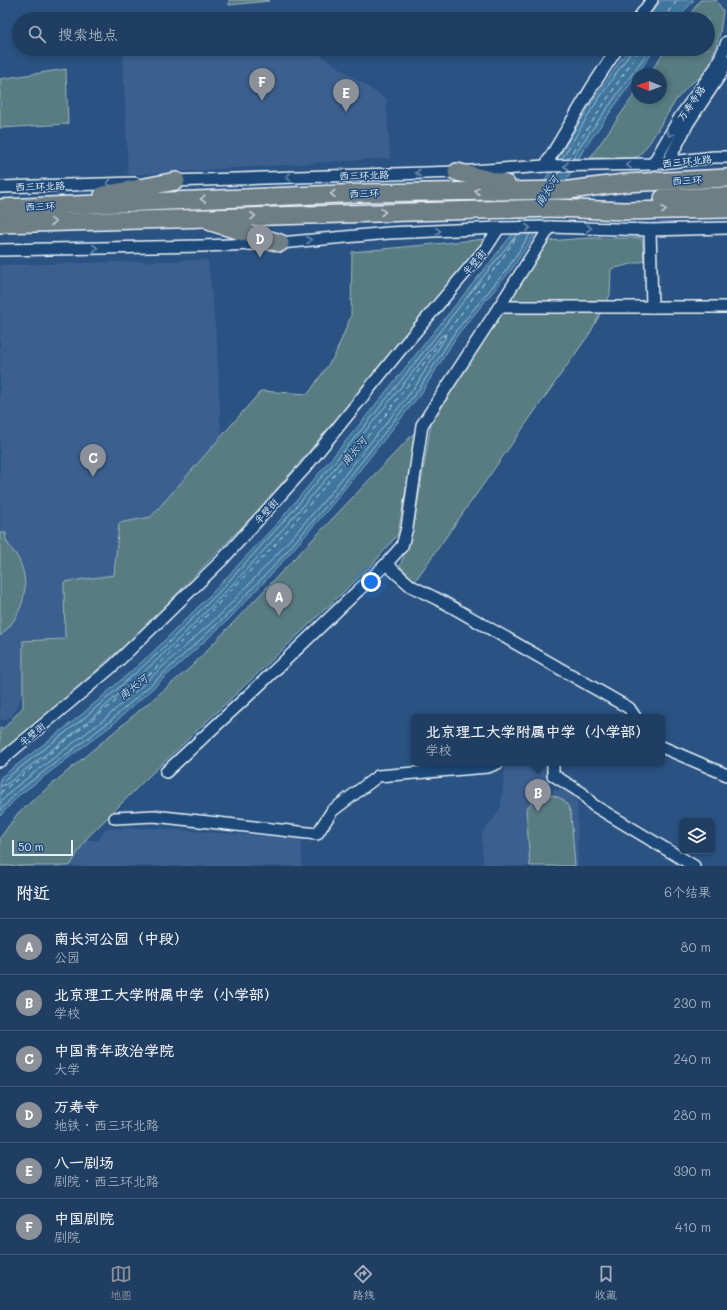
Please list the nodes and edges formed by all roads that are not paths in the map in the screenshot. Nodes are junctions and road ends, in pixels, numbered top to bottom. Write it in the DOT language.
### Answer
graph roads {
  1 [pos="652,0"];
  2 [pos="643,12"];
  3 [pos="727,42"];
  4 [pos="612,56"];
  5 [pos="727,61"];
  6 [pos="727,158"];
  7 [pos="668,162"];
  8 [pos="653,164"];
  9 [pos="545,166"];
  10 [pos="456,172"];
  11 [pos="727,178"];
  12 [pos="176,181"];
  13 [pos="0,187"];
  14 [pos="727,189"];
  15 [pos="530,190"];
  16 [pos="569,190"];
  17 [pos="727,196"];
  18 [pos="44,206"];
  19 [pos="2,207"];
  20 [pos="555,208"];
  21 [pos="727,208"];
  22 [pos="700,209"];
  23 [pos="727,214"];
  24 [pos="198,218"];
  25 [pos="27,222"];
  26 [pos="0,224"];
  27 [pos="550,227"];
  28 [pos="502,228"];
  29 [pos="727,228"];
  30 [pos="0,229"];
  31 [pos="650,230"];
  32 [pos="280,242"];
  33 [pos="0,250"];
  34 [pos="499,307"];
  35 [pos="652,307"];
  36 [pos="727,307"];
  37 [pos="386,564"];
  38 [pos="633,714"];
  39 [pos="665,748"];
  40 [pos="0,761"];
  41 [pos="490,766"];
  42 [pos="553,766"];
  43 [pos="166,772"];
  44 [pos="727,775"];
  45 [pos="115,818"];
  46 [pos="694,866"];
  1 -- 2 [label="street"];
  3 -- 8 [label="street, 万寿寺路, one-way"];
  4 -- 9 [label="street"];
  5 -- 7 [label="street, 万寿寺路"];
  6 -- 7 [label="street, 西三环北路"];
  7 -- 8 [label="street, 西三环北路"];
  8 -- 9 [label="street, 西三环北路, one-way"];
  9 -- 10 [label="street, 西三环北路"];
  10 -- 12 [label="street, 西三环北路, one-way"];
  10 -- 15 [label="highway"];
  11 -- 16 [label="highway, 西三环"];
  12 -- 13 [label="street, 西三环北路, one-way"];
  12 -- 18 [label="highway"];
  14 -- 16 [label="highway"];
  15 -- 16 [label="highway, 西三环"];
  15 -- 18 [label="highway, 西三环, one-way"];
  17 -- 20 [label="highway"];
  18 -- 19 [label="highway, 西三环"];
  20 -- 22 [label="highway, 西三环, one-way"];
  24 -- 20 [label="highway, 西三环, one-way"];
  21 -- 22 [label="highway, 西三环"];
  22 -- 23 [label="highway"];
  25 -- 24 [label="highway, 西三环, one-way"];
  24 -- 32 [label="highway"];
  25 -- 26 [label="highway, 西三环"];
  25 -- 30 [label="highway"];
  28 -- 27 [label="street, one-way"];
  27 -- 31 [label="street, one-way"];
  27 -- 34 [label="street"];
  32 -- 28 [label="street, one-way"];
  28 -- 40 [label="street, 半壁街"];
  29 -- 31 [label="street"];
  31 -- 35 [label="street"];
  33 -- 32 [label="street, one-way"];
  34 -- 35 [label="street"];
  34 -- 37 [label="street"];
  35 -- 36 [label="street"];
  37 -- 38 [label="street"];
  37 -- 43 [label="street"];
  39 -- 44 [label="street"];
  41 -- 45 [label="street"];
  42 -- 46 [label="street"];
}
